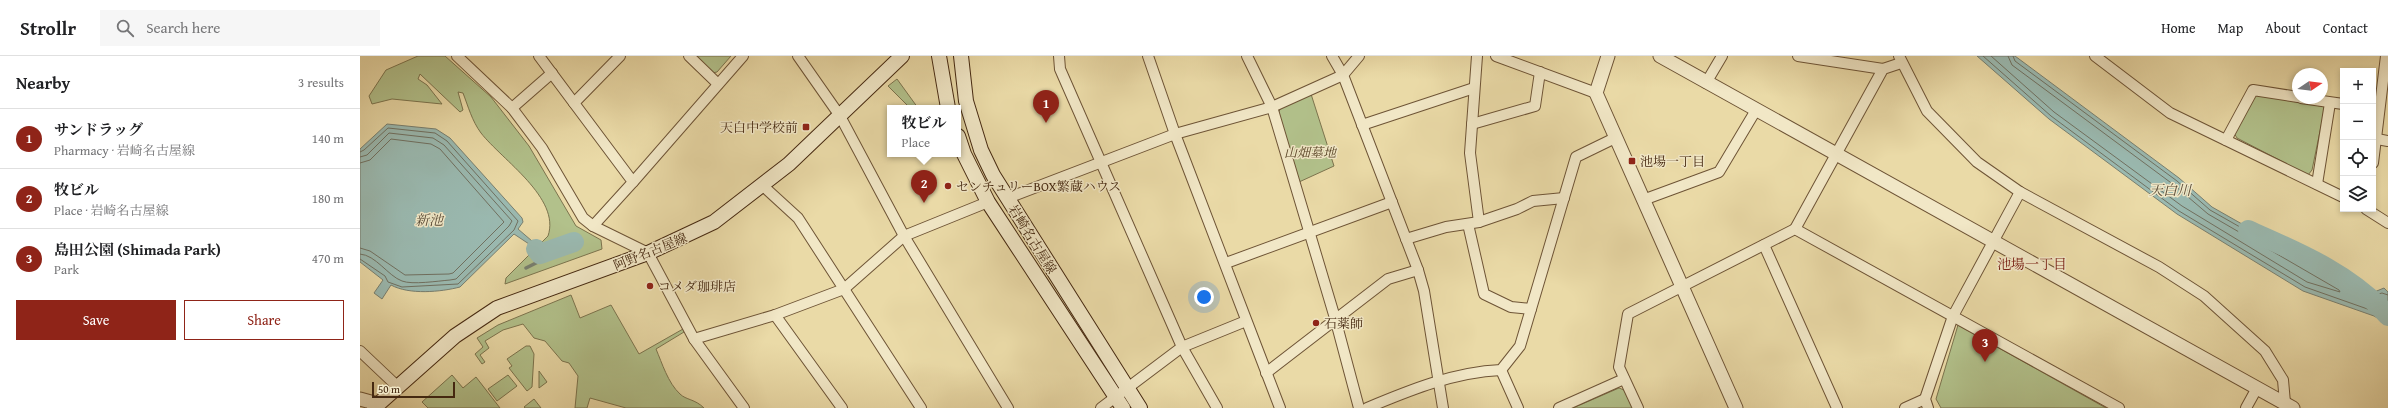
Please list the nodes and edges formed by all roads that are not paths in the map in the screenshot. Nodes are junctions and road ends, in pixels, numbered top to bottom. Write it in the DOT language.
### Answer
graph roads {
  1 [pos="457,56"];
  2 [pos="539,56"];
  3 [pos="620,56"];
  4 [pos="689,56"];
  5 [pos="743,56"];
  6 [pos="798,56"];
  7 [pos="902,56"];
  8 [pos="939,56"];
  9 [pos="961,56"];
  10 [pos="1060,56"];
  11 [pos="1148,56"];
  12 [pos="1247,56"];
  13 [pos="1332,56"];
  14 [pos="1359,56"];
  15 [pos="1477,56"];
  16 [pos="1496,56"];
  17 [pos="1608,56"];
  18 [pos="1660,56"];
  19 [pos="1722,56"];
  20 [pos="1798,56"];
  21 [pos="2095,56"];
  22 [pos="2386,56"];
  23 [pos="1900,60"];
  24 [pos="1883,69"];
  25 [pos="1540,72"];
  26 [pos="552,73"];
  27 [pos="1342,75"];
  28 [pos="1706,83"];
  29 [pos="718,84"];
  30 [pos="1474,88"];
  31 [pos="1596,94"];
  32 [pos="2292,97"];
  33 [pos="574,103"];
  34 [pos="2330,103"];
  35 [pos="2340,104"];
  36 [pos="947,105"];
  37 [pos="1272,107"];
  38 [pos="512,108"];
  39 [pos="2377,108"];
  40 [pos="1756,110"];
  41 [pos="840,116"];
  42 [pos="1362,124"];
  43 [pos="1472,124"];
  44 [pos="1175,134"];
  45 [pos="1615,138"];
  46 [pos="2377,139"];
  47 [pos="2226,140"];
  48 [pos="2388,141"];
  49 [pos="961,143"];
  50 [pos="2376,145"];
  51 [pos="1836,155"];
  52 [pos="1100,162"];
  53 [pos="633,182"];
  54 [pos="2317,184"];
  55 [pos="763,186"];
  56 [pos="2020,192"];
  57 [pos="2340,196"];
  58 [pos="1008,198"];
  59 [pos="1564,198"];
  60 [pos="1643,200"];
  61 [pos="988,202"];
  62 [pos="1392,202"];
  63 [pos="2371,212"];
  64 [pos="1479,222"];
  65 [pos="2388,223"];
  66 [pos="1468,224"];
  67 [pos="594,226"];
  68 [pos="1795,229"];
  69 [pos="1309,234"];
  70 [pos="904,236"];
  71 [pos="1406,239"];
  72 [pos="1994,242"];
  73 [pos="1764,245"];
  74 [pos="648,253"];
  75 [pos="1226,263"];
  76 [pos="1418,270"];
  77 [pos="1682,287"];
  78 [pos="844,289"];
  79 [pos="1531,309"];
  80 [pos="774,315"];
  81 [pos="1953,316"];
  82 [pos="1335,318"];
  83 [pos="1246,321"];
  84 [pos="694,339"];
  85 [pos="1182,347"];
  86 [pos="360,351"];
  87 [pos="1501,370"];
  88 [pos="1266,373"];
  89 [pos="1624,379"];
  90 [pos="1440,381"];
  91 [pos="398,387"];
  92 [pos="2257,388"];
  93 [pos="1122,397"];
  94 [pos="360,399"];
  95 [pos="1927,404"];
  96 [pos="376,406"];
  97 [pos="2289,406"];
  98 [pos="742,407"];
  99 [pos="842,408"];
  100 [pos="921,408"];
  101 [pos="1008,408"];
  102 [pos="1101,408"];
  103 [pos="1140,408"];
  104 [pos="1217,408"];
  105 [pos="1280,408"];
  106 [pos="1359,408"];
  107 [pos="1367,408"];
  108 [pos="1443,408"];
  109 [pos="1518,408"];
  110 [pos="1559,408"];
  111 [pos="1638,408"];
  112 [pos="1736,408"];
  113 [pos="1837,408"];
  114 [pos="1904,408"];
  115 [pos="2119,408"];
  116 [pos="2246,408"];
  1 -- 38 [label="street"];
  2 -- 26 [label="street"];
  3 -- 33 [label="street"];
  4 -- 29 [label="street"];
  5 -- 29 [label="street"];
  6 -- 41 [label="street"];
  7 -- 41 [label="main road, 阿野名古屋線"];
  8 -- 36 [label="main road"];
  9 -- 58 [label="main road, 岩崎名古屋線"];
  10 -- 52 [label="street"];
  11 -- 44 [label="street"];
  12 -- 37 [label="street"];
  13 -- 27 [label="street"];
  14 -- 27 [label="street"];
  15 -- 30 [label="street"];
  16 -- 25 [label="street"];
  17 -- 31 [label="street"];
  18 -- 28 [label="street"];
  19 -- 28 [label="street"];
  20 -- 24 [label="street"];
  21 -- 47 [label="street"];
  22 -- 39 [label="street"];
  23 -- 24 [label="street"];
  23 -- 56 [label="street"];
  24 -- 51 [label="street"];
  25 -- 31 [label="street"];
  25 -- 43 [label="street"];
  26 -- 33 [label="street"];
  26 -- 38 [label="street"];
  27 -- 37 [label="street"];
  27 -- 42 [label="street"];
  28 -- 40 [label="street"];
  29 -- 53 [label="street"];
  30 -- 42 [label="street"];
  30 -- 43 [label="street"];
  31 -- 45 [label="street"];
  32 -- 47 [label="street"];
  33 -- 53 [label="street"];
  34 -- 35 [label="street"];
  34 -- 54 [label="street"];
  37 -- 44 [label="street"];
  37 -- 69 [label="street"];
  38 -- 67 [label="street"];
  39 -- 46 [label="street"];
  40 -- 51 [label="street"];
  40 -- 60 [label="street"];
  41 -- 55 [label="main road, 阿野名古屋線"];
  41 -- 70 [label="street"];
  42 -- 62 [label="street"];
  43 -- 64 [label="street"];
  44 -- 52 [label="street"];
  44 -- 75 [label="street"];
  45 -- 59 [label="street"];
  45 -- 60 [label="street"];
  46 -- 48 [label="street"];
  46 -- 50 [label="street"];
  47 -- 54 [label="street"];
  49 -- 61 [label="main road, 岩崎名古屋線"];
  51 -- 68 [label="street"];
  51 -- 72 [label="street"];
  52 -- 58 [label="street"];
  52 -- 85 [label="street"];
  53 -- 67 [label="street"];
  54 -- 57 [label="street"];
  55 -- 74 [label="main road, 阿野名古屋線"];
  55 -- 78 [label="street"];
  56 -- 72 [label="street"];
  56 -- 97 [label="street"];
  58 -- 93 [label="main road, 岩崎名古屋線"];
  59 -- 64 [label="street"];
  59 -- 79 [label="street"];
  60 -- 77 [label="street"];
  61 -- 70 [label="street"];
  61 -- 93 [label="main road, 岩崎名古屋線"];
  62 -- 69 [label="street"];
  62 -- 71 [label="street"];
  63 -- 65 [label="street"];
  64 -- 66 [label="street"];
  66 -- 71 [label="street"];
  66 -- 79 [label="street"];
  67 -- 74 [label="street"];
  68 -- 73 [label="street"];
  68 -- 81 [label="street"];
  69 -- 75 [label="street"];
  69 -- 82 [label="street"];
  70 -- 78 [label="street"];
  70 -- 101 [label="street"];
  71 -- 76 [label="street"];
  72 -- 81 [label="street"];
  72 -- 92 [label="street"];
  73 -- 77 [label="street"];
  73 -- 113 [label="street"];
  74 -- 84 [label="street"];
  74 -- 91 [label="main road, 阿野名古屋線"];
  75 -- 83 [label="street"];
  76 -- 82 [label="street"];
  76 -- 90 [label="street"];
  77 -- 89 [label="street"];
  77 -- 112 [label="street"];
  78 -- 80 [label="street"];
  78 -- 100 [label="street"];
  79 -- 87 [label="street"];
  80 -- 84 [label="street"];
  80 -- 99 [label="street"];
  81 -- 95 [label="street"];
  81 -- 115 [label="street"];
  82 -- 88 [label="street"];
  82 -- 106 [label="street"];
  83 -- 85 [label="street"];
  83 -- 88 [label="street"];
  84 -- 98 [label="street"];
  85 -- 93 [label="street"];
  85 -- 104 [label="street"];
  86 -- 91 [label="street"];
  87 -- 90 [label="street"];
  87 -- 109 [label="street"];
  88 -- 105 [label="street"];
  89 -- 110 [label="street"];
  89 -- 111 [label="street"];
  90 -- 107 [label="street"];
  90 -- 108 [label="street"];
  91 -- 96 [label="main road, 阿野名古屋線"];
  92 -- 97 [label="street"];
  92 -- 116 [label="street"];
  93 -- 102 [label="street"];
  93 -- 103 [label="main road, 岩崎名古屋線"];
  94 -- 96 [label="street"];
  95 -- 114 [label="street"];
}
